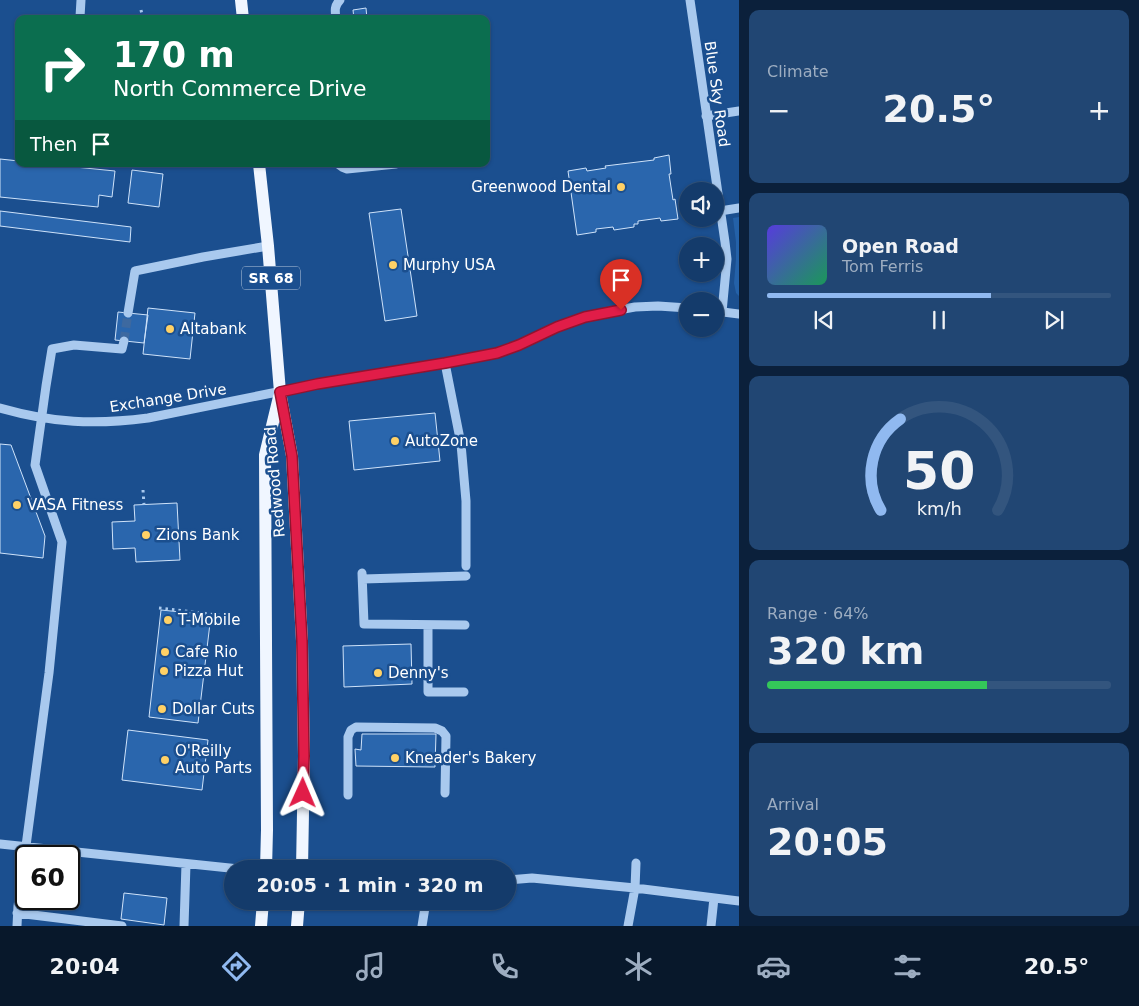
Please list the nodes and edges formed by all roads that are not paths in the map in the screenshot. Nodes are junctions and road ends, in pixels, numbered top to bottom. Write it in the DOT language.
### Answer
graph roads {
  1 [pos="81,0"];
  2 [pos="242,0"];
  3 [pos="340,0"];
  4 [pos="690,0"];
  5 [pos="80,15"];
  6 [pos="244,15"];
  7 [pos="336,15"];
  8 [pos="739,111"];
  9 [pos="706,116"];
  10 [pos="259,167"];
  11 [pos="342,167"];
  12 [pos="367,167"];
  13 [pos="716,182"];
  14 [pos="739,208"];
  15 [pos="724,210"];
  16 [pos="722,227"];
  17 [pos="268,246"];
  18 [pos="721,292"];
  19 [pos="679,307"];
  20 [pos="724,312"];
  21 [pos="128,313"];
  22 [pos="739,314"];
  23 [pos="124,341"];
  24 [pos="445,363"];
  25 [pos="280,392"];
  26 [pos="0,408"];
  27 [pos="41,418"];
  28 [pos="428,625"];
  29 [pos="465,625"];
  30 [pos="464,692"];
  31 [pos="445,793"];
  32 [pos="348,795"];
  33 [pos="0,844"];
  34 [pos="26,845"];
  35 [pos="15,846"];
  36 [pos="80,853"];
  37 [pos="266,860"];
  38 [pos="302,860"];
  39 [pos="636,863"];
  40 [pos="186,864"];
  41 [pos="224,868"];
  42 [pos="516,879"];
  43 [pos="635,888"];
  44 [pos="714,898"];
  45 [pos="739,901"];
  46 [pos="17,910"];
  47 [pos="262,910"];
  48 [pos="298,910"];
  49 [pos="425,910"];
  50 [pos="17,913"];
  51 [pos="16,926"];
  52 [pos="122,926"];
  53 [pos="184,926"];
  54 [pos="260,926"];
  55 [pos="297,926"];
  56 [pos="422,926"];
  57 [pos="628,926"];
  58 [pos="711,926"];
  1 -- 5 [label="street"];
  2 -- 6 [label="main road"];
  3 -- 7 [label="street"];
  4 -- 9 [label="street, Blue Sky Road"];
  8 -- 9 [label="street"];
  9 -- 13 [label="street, Blue Sky Road"];
  10 -- 17 [label="main road, SR 68"];
  11 -- 12 [label="street"];
  14 -- 15 [label="street"];
  16 -- 18 [label="street, Blue Sky Road"];
  17 -- 21 [label="street"];
  17 -- 25 [label="main road, SR 68"];
  19 -- 24 [label="street, Exchange Drive"];
  20 -- 22 [label="street"];
  23 -- 27 [label="street"];
  24 -- 25 [label="street, Exchange Drive"];
  24 -- 28 [label="street"];
  25 -- 27 [label="street, Exchange Drive"];
  25 -- 37 [label="main road, Redwood Road / SR 68"];
  25 -- 38 [label="main road, Redwood Road / SR 68"];
  26 -- 27 [label="street, Exchange Drive"];
  27 -- 34 [label="street"];
  28 -- 29 [label="street"];
  28 -- 30 [label="street"];
  31 -- 32 [label="street"];
  33 -- 35 [label="street"];
  36 -- 40 [label="street"];
  39 -- 43 [label="street"];
  40 -- 41 [label="street"];
  40 -- 53 [label="street"];
  42 -- 43 [label="street"];
  43 -- 44 [label="street"];
  43 -- 57 [label="street"];
  44 -- 45 [label="street"];
  44 -- 58 [label="street"];
  46 -- 50 [label="street"];
  47 -- 54 [label="main road"];
  48 -- 55 [label="main road"];
  49 -- 56 [label="street"];
  50 -- 51 [label="street"];
  50 -- 52 [label="street"];
}
